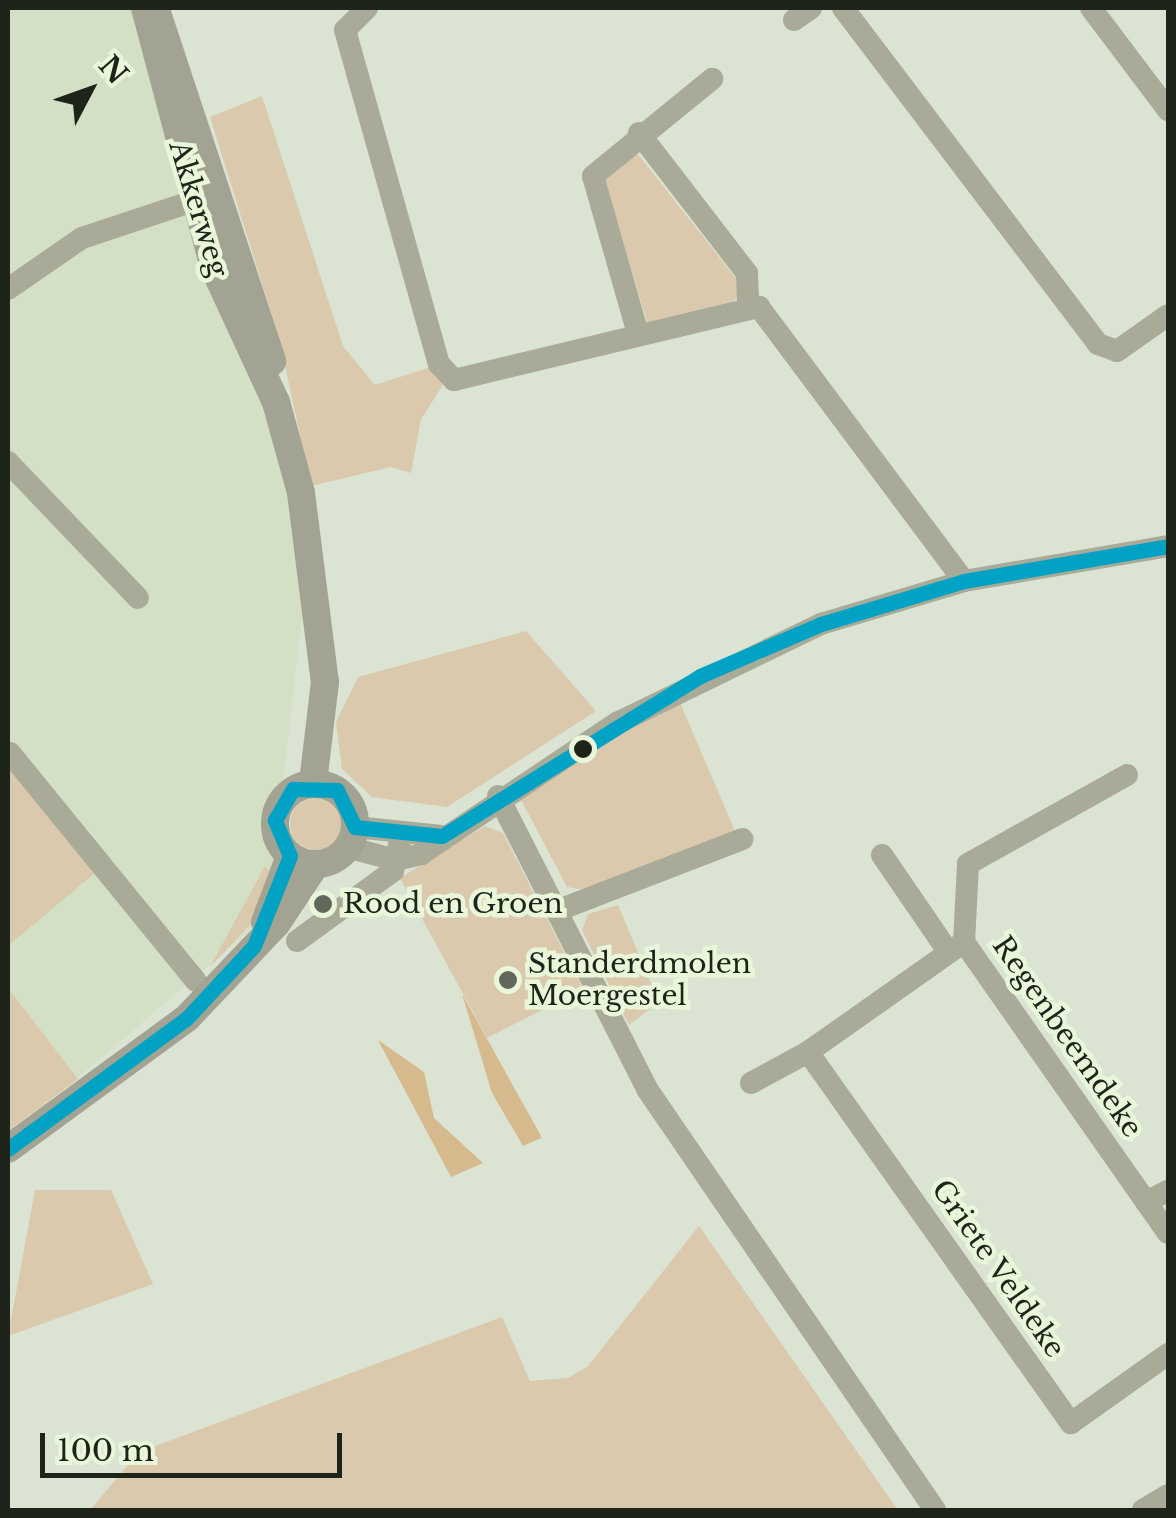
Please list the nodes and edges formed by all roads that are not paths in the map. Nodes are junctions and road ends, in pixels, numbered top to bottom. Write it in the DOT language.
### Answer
graph roads {
  1 [pos="146,8"];
  2 [pos="154,8"];
  3 [pos="367,8"];
  4 [pos="843,8"];
  5 [pos="1092,8"];
  6 [pos="712,80"];
  7 [pos="1168,110"];
  8 [pos="639,133"];
  9 [pos="207,196"];
  10 [pos="8,290"];
  11 [pos="748,304"];
  12 [pos="1168,315"];
  13 [pos="638,334"];
  14 [pos="8,462"];
  15 [pos="1168,546"];
  16 [pos="964,580"];
  17 [pos="138,598"];
  18 [pos="10,753"];
  19 [pos="1128,775"];
  20 [pos="325,787"];
  21 [pos="498,796"];
  22 [pos="351,837"];
  23 [pos="743,839"];
  24 [pos="399,848"];
  25 [pos="882,855"];
  26 [pos="303,860"];
  27 [pos="556,911"];
  28 [pos="296,941"];
  29 [pos="955,946"];
  30 [pos="196,980"];
  31 [pos="808,1052"];
  32 [pos="751,1083"];
  33 [pos="8,1150"];
  34 [pos="1168,1190"];
  35 [pos="1146,1202"];
  36 [pos="1168,1233"];
  37 [pos="1168,1354"];
  38 [pos="1168,1495"];
  39 [pos="935,1510"];
  40 [pos="1143,1510"];
  1 -- 9 [label="main road, Akkerweg"];
  2 -- 9 [label="main road, Akkerweg"];
  3 -- 13 [label="street"];
  4 -- 12 [label="street"];
  5 -- 7 [label="street"];
  6 -- 8 [label="street"];
  8 -- 11 [label="street"];
  8 -- 13 [label="street"];
  9 -- 10 [label="street"];
  9 -- 20 [label="main road, Akkerweg"];
  11 -- 13 [label="street"];
  11 -- 16 [label="street"];
  14 -- 17 [label="street"];
  15 -- 16 [label="street"];
  16 -- 21 [label="street"];
  18 -- 30 [label="street"];
  19 -- 29 [label="street, Regenbeemdeke"];
  20 -- 22 [label="main road, Akkerweg"];
  20 -- 26 [label="main road"];
  21 -- 24 [label="street"];
  21 -- 27 [label="street"];
  22 -- 24 [label="street"];
  22 -- 26 [label="main road"];
  23 -- 27 [label="street"];
  24 -- 28 [label="street"];
  25 -- 29 [label="street, Regenbeemdeke"];
  26 -- 33 [label="main road"];
  27 -- 39 [label="street"];
  29 -- 31 [label="street"];
  29 -- 35 [label="street, Regenbeemdeke"];
  31 -- 32 [label="street"];
  31 -- 37 [label="street, Griete Veldeke"];
  34 -- 35 [label="street"];
  35 -- 36 [label="street, Regenbeemdeke"];
  38 -- 40 [label="street"];
}
